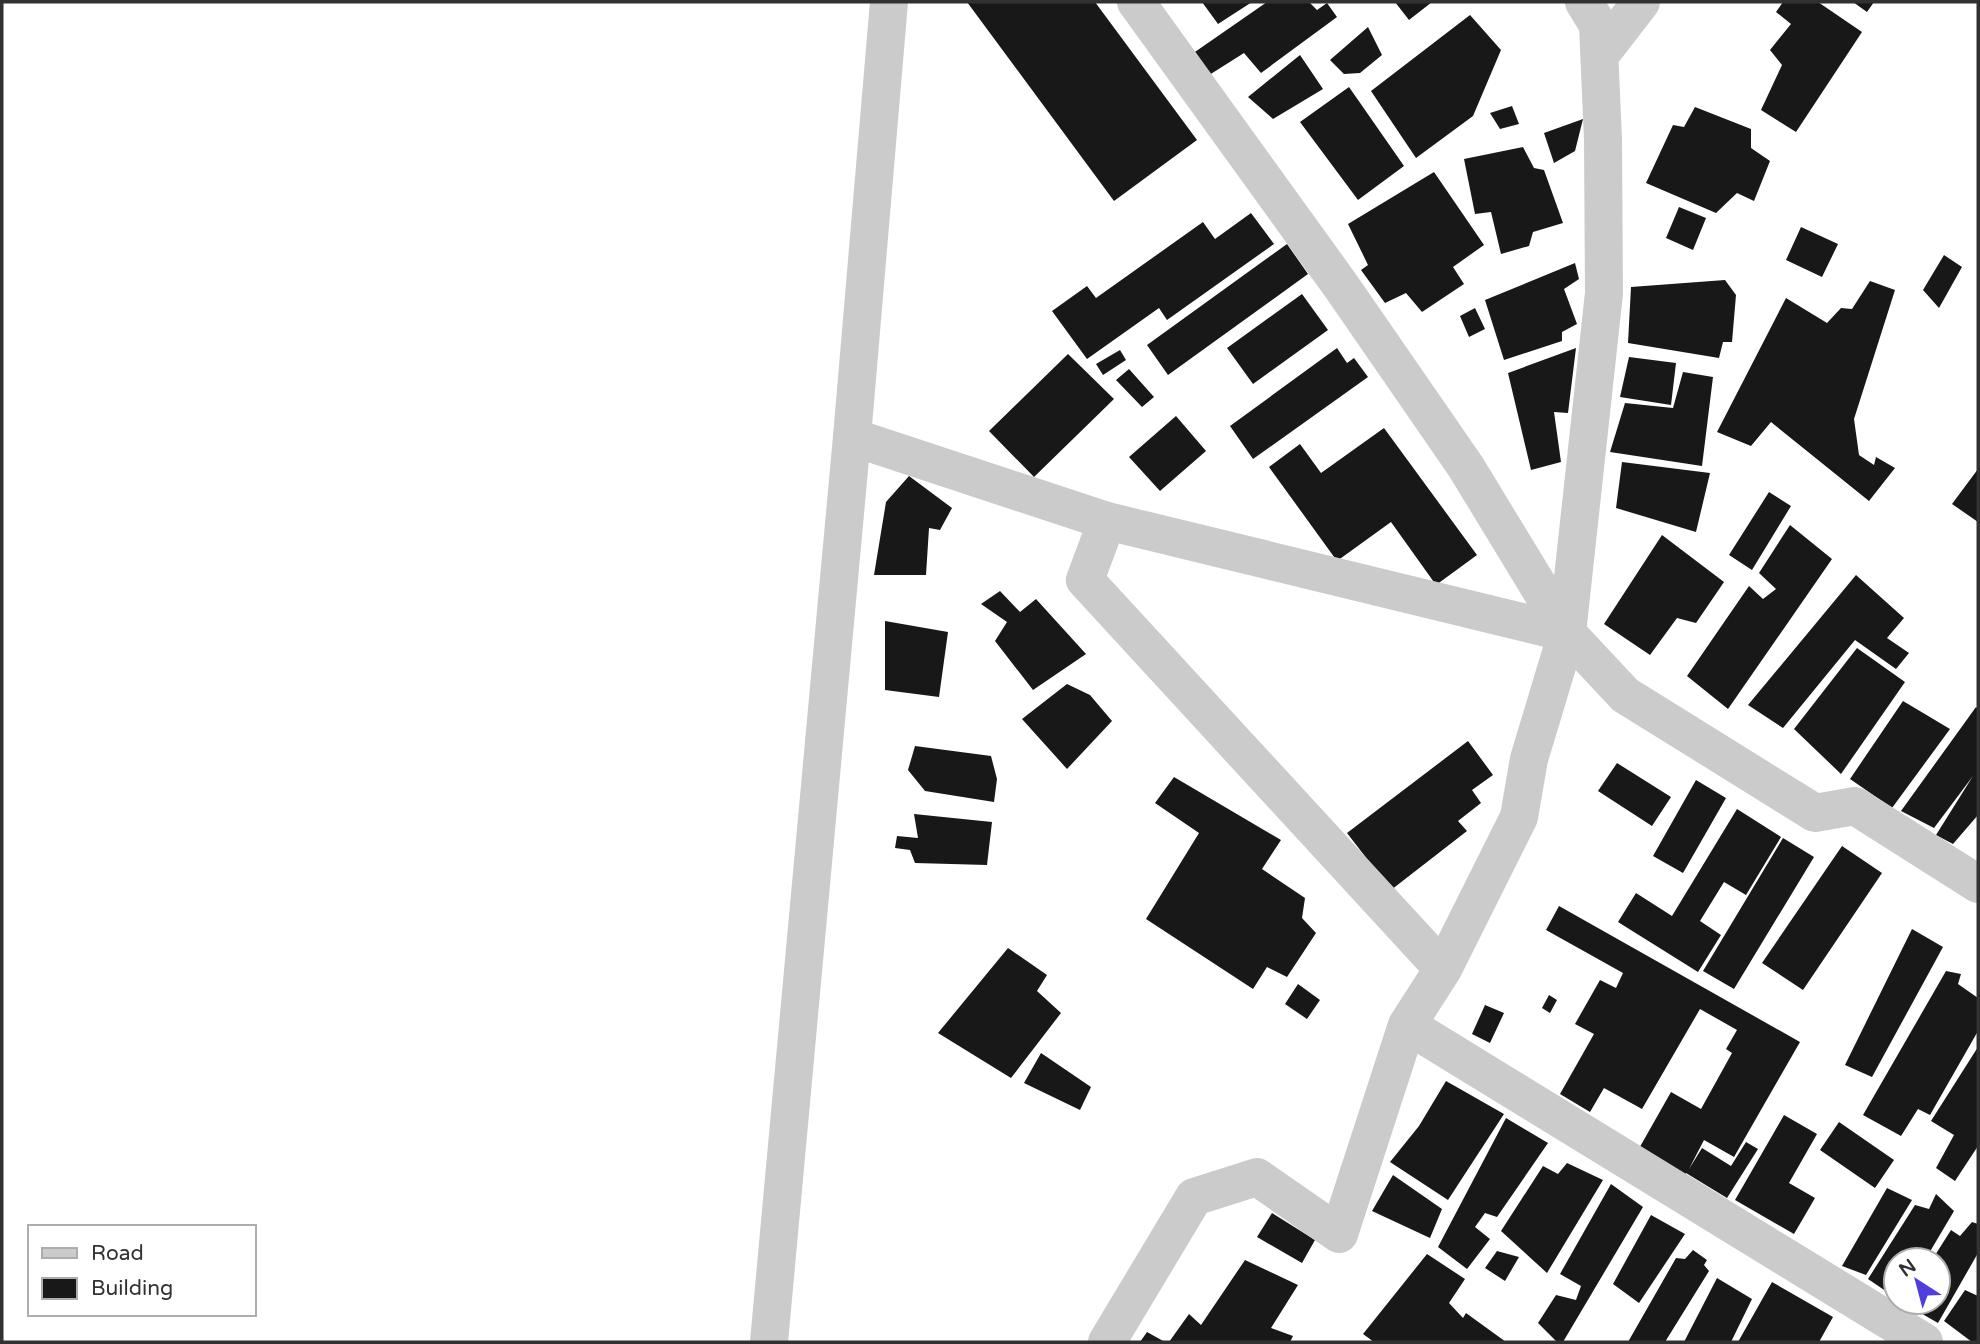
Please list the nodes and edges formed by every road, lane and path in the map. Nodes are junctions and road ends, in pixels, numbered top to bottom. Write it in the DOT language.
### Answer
graph roads {
  1 [pos="889,2"];
  2 [pos="1136,2"];
  3 [pos="1584,2"];
  4 [pos="1641,2"];
  5 [pos="1600,55"];
  6 [pos="852,437"];
  7 [pos="1107,521"];
  8 [pos="1567,633"];
  9 [pos="1978,884"];
  10 [pos="1443,969"];
  11 [pos="1407,1025"];
  12 [pos="769,1342"];
  13 [pos="1107,1342"];
  14 [pos="1924,1342"];
  1 -- 6 [label="street"];
  2 -- 8 [label="street"];
  3 -- 5 [label="street"];
  4 -- 5 [label="street"];
  5 -- 8 [label="street"];
  6 -- 7 [label="street"];
  6 -- 12 [label="street"];
  7 -- 8 [label="street"];
  7 -- 10 [label="street"];
  8 -- 9 [label="street"];
  8 -- 10 [label="street"];
  10 -- 11 [label="street"];
  11 -- 13 [label="street"];
  11 -- 14 [label="street"];
}
